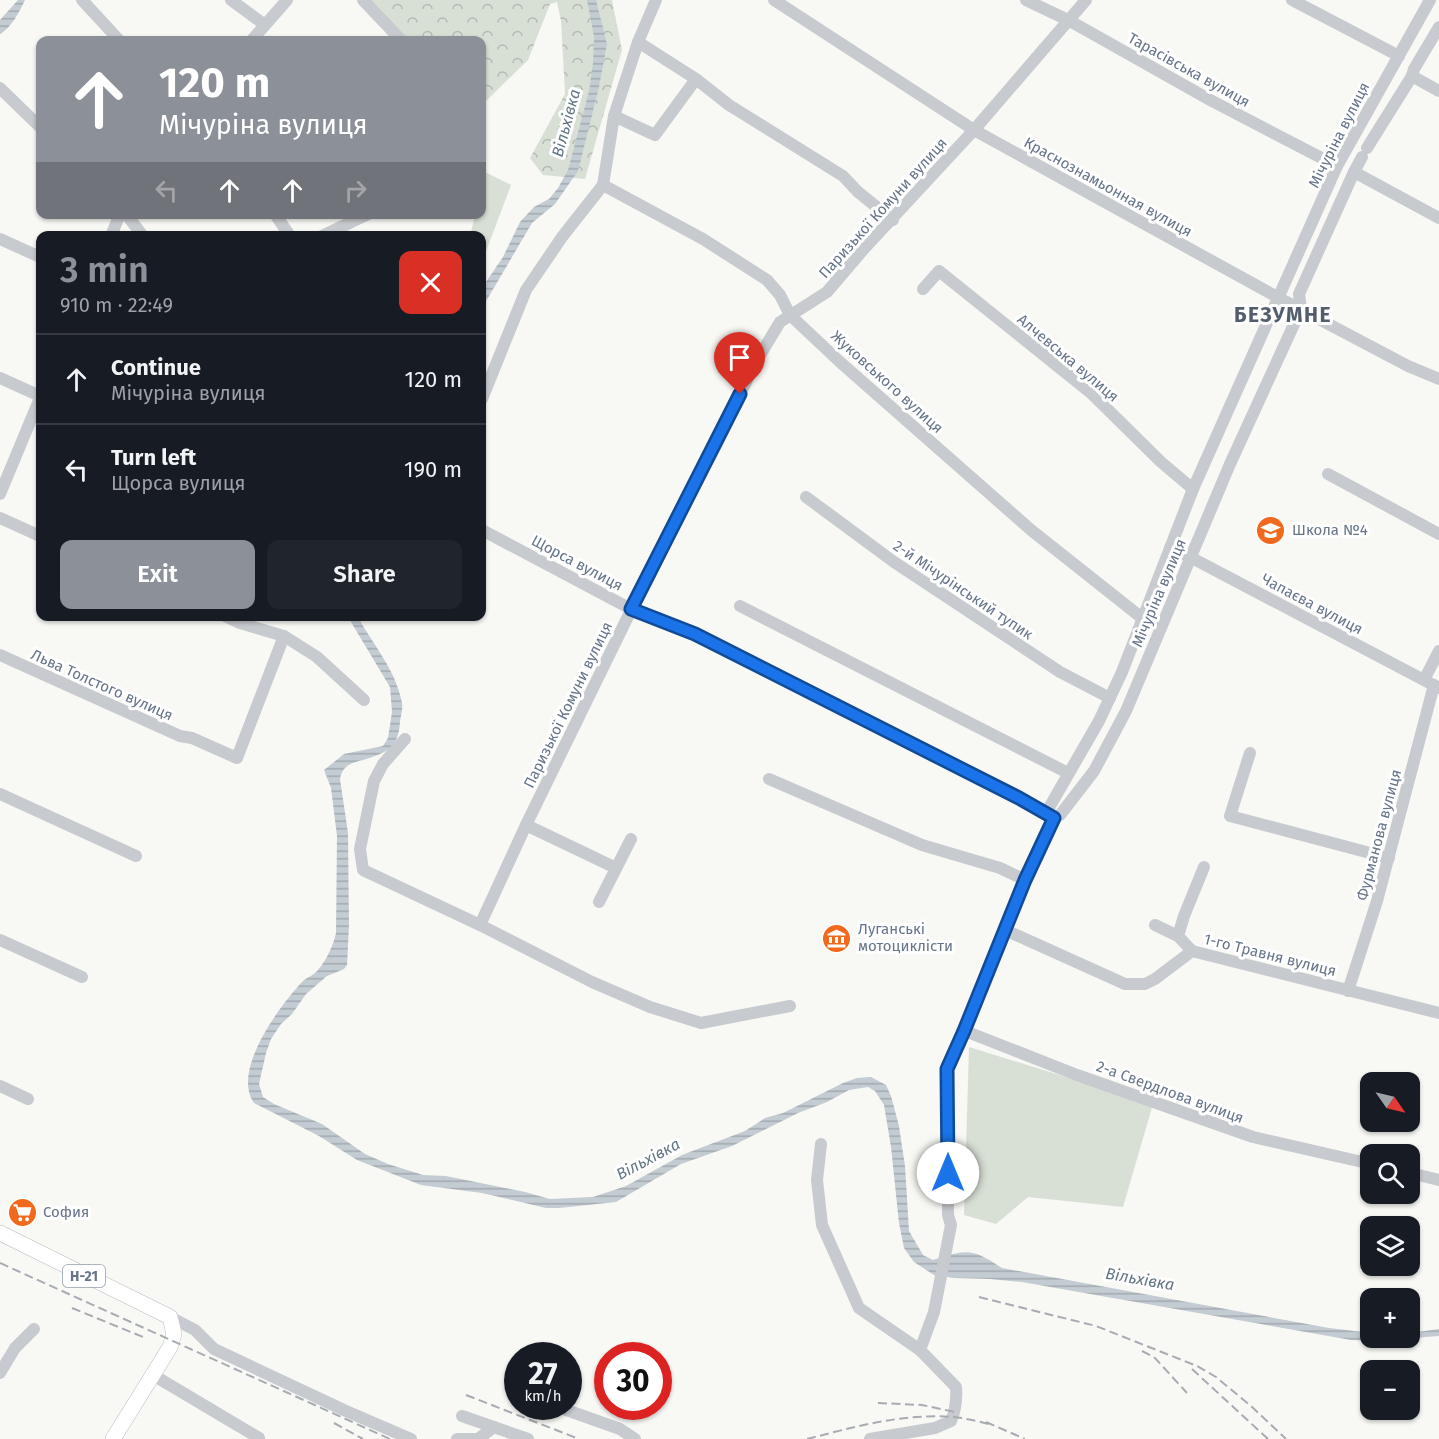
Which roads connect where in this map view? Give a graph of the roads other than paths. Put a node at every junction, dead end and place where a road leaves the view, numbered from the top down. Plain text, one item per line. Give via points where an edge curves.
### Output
1 (82, 0) edge
2 (231, 0) edge
3 (287, 0) edge
4 (363, 0) edge
5 (656, 0) edge
6 (774, 0) edge
7 (1026, 0) edge
8 (1086, 0) edge
9 (1292, 0) edge
10 (1430, 0) edge
11 (1070, 21) junction
12 (265, 25) junction
13 (1439, 27) edge
14 (115, 36) edge
15 (255, 36) edge
16 (396, 36) edge
17 (638, 42) junction
18 (1399, 56) junction
19 (1412, 76) junction
20 (696, 79) junction
21 (0, 88) edge
22 (1439, 91) edge
23 (614, 116) junction
24 (36, 123) edge
25 (974, 130) junction
26 (1338, 166) junction
27 (1354, 172) junction
28 (603, 185) junction
29 (1439, 218) edge
30 (130, 219) edge
31 (358, 219) edge
32 (893, 220) junction
33 (139, 231) edge
34 (332, 231) edge
35 (0, 239) edge
36 (36, 255) edge
37 (923, 289) dead end
38 (1279, 298) junction
39 (1301, 309) junction
40 (790, 315) junction
41 (0, 378) edge
42 (1439, 379) edge
43 (486, 389) edge
44 (36, 395) edge
45 (36, 407) edge
46 (1328, 474) dead end
47 (1193, 489) junction
48 (0, 494) edge
49 (806, 497) dead end
50 (0, 518) edge
51 (486, 532) edge
52 (36, 534) edge
53 (1439, 534) edge
54 (1170, 548) junction
55 (1190, 556) junction
56 (740, 606) dead end
57 (631, 609) junction
58 (1142, 618) junction
59 (236, 621) edge
60 (284, 636) junction
61 (1439, 651) edge
62 (0, 655) edge
63 (1432, 684) edge
64 (1110, 698) junction
65 (364, 700) dead end
66 (405, 739) dead end
67 (1250, 753) dead end
68 (1068, 773) junction
69 (769, 779) dead end
70 (0, 794) edge
71 (1050, 816) junction
72 (526, 825) junction
73 (631, 839) dead end
74 (136, 856) dead end
75 (1389, 858) junction
76 (1204, 867) dead end
77 (616, 868) junction
78 (1025, 880) junction
79 (599, 902) dead end
80 (480, 925) junction
81 (1155, 925) dead end
82 (1005, 930) junction
83 (1178, 936) junction
84 (0, 940) edge
85 (1192, 951) junction
86 (82, 976) dead end
87 (1348, 991) junction
88 (790, 1006) dead end
89 (1439, 1013) edge
90 (964, 1031) junction
91 (0, 1086) edge
92 (28, 1099) dead end
93 (821, 1144) dead end
94 (1360, 1161) edge
95 (1420, 1175) edge
96 (1439, 1180) edge
97 (0, 1233) edge
98 (170, 1317) junction
99 (34, 1329) dead end
100 (920, 1350) junction
101 (0, 1373) edge
102 (153, 1375) junction
103 (462, 1416) dead end
104 (582, 1416) edge
105 (494, 1427) junction
106 (259, 1438) edge
107 (113, 1439) edge
108 (411, 1439) edge
109 (457, 1439) edge
110 (528, 1439) edge
111 (635, 1439) edge
112 (870, 1439) edge

1 - 14 street
2 - 12 street
3 - 12 street
4 - 16 street
5 - 17 street
6 - 25 street, Краснознамьонная вулиця
7 - 11 street, Тарасівська вулиця
8 - 11 street, Паризької Комуни вулиця
9 - 18 street
10 - 18 street, Мічуріна вулиця
11 - 25 street, Паризької Комуни вулиця
11 - 26 street, Тарасівська вулиця
12 - 15 street
13 - 19 street, Мічуріна вулиця
17 - 20 street
17 - 23 street
18 - 26 street, Мічуріна вулиця
19 - 22 street
19 - 27 street, Мічуріна вулиця
20 - 23 street via 655,135
20 - 32 street via 729,105 843,176
21 - 24 street
23 - 28 street
25 - 32 street, Паризької Комуни вулиця
25 - 38 street, Краснознамьонная вулиця
26 - 38 street, Мічуріна вулиця
27 - 29 street
27 - 39 street, Мічуріна вулиця via 1299,294
28 - 40 street, Жуковського вулиця via 703,239 767,280
28 - 43 street via 526,290
30 - 33 street
31 - 34 street
32 - 40 street, Паризької Комуни вулиця via 827,292
35 - 36 street
37 - 47 street, Алчевська вулиця via 939,271 1091,393
38 - 39 street, Краснознамьонная вулиця
38 - 47 street, Мічуріна вулиця
39 - 42 street, Краснознамьонная вулиця
39 - 55 street, Мічуріна вулиця
40 - 57 street, Паризької Комуни вулиця via 780,322 759,357
40 - 58 street, Жуковського вулиця via 1031,530
41 - 44 street
45 - 48 street
46 - 53 street
47 - 54 street, Мічуріна вулиця
49 - 64 street, 2-й Мічурінський тупик via 894,562 1060,672
50 - 52 street
51 - 57 street, Щорса вулиця
54 - 55 street, Чапаєва вулиця
54 - 58 street, Мічуріна вулиця
55 - 63 street, Чапаєва вулиця
55 - 71 street, Мічуріна вулиця via 1125,711 1094,771 1060,815
56 - 68 street
57 - 71 street, Щорса вулиця via 695,634
57 - 72 street, Паризької Комуни вулиця
58 - 64 street, Мічуріна вулиця
59 - 60 street
60 - 62 street, Льва Толстого вулиця via 237,758
60 - 65 street via 317,657
61 - 63 street, Фурманова вулиця
63 - 75 street, Фурманова вулиця
64 - 68 street, Мічуріна вулиця
66 - 80 street via 374,781 360,849 363,870
67 - 75 street via 1230,816
68 - 71 street, Мічуріна вулиця
69 - 78 street via 921,845 1000,868
70 - 74 street
71 - 78 street, Мічуріна вулиця
72 - 77 street
72 - 80 street, Паризької Комуни вулиця
73 - 77 street
75 - 87 street, Фурманова вулиця
76 - 83 street
77 - 79 street
78 - 82 street, Мічуріна вулиця
80 - 88 street via 650,1008 701,1023
81 - 83 street
82 - 85 street, 1-го Травня вулиця via 1125,984 1146,984
82 - 90 street, Мічуріна вулиця
83 - 85 street
84 - 86 street
85 - 87 street, 1-го Травня вулиця
87 - 89 street, 1-го Травня вулиця
90 - 94 street, 2-а Свердлова вулиця via 1253,1137
90 - 100 street, Мічуріна вулиця via 947,1069 951,1225 934,1312
91 - 92 street
93 - 100 street via 817,1180 822,1225 859,1308
95 - 96 street
97 - 98 main road, Н-21
98 - 102 main road via 173,1340
98 - 108 street via 195,1330 214,1349
99 - 101 street via 15,1348
100 - 112 street via 956,1387 957,1401 951,1421 935,1428
102 - 106 street
102 - 107 main road
103 - 105 street
104 - 111 street via 620,1429
105 - 109 street via 478,1439
105 - 110 street

